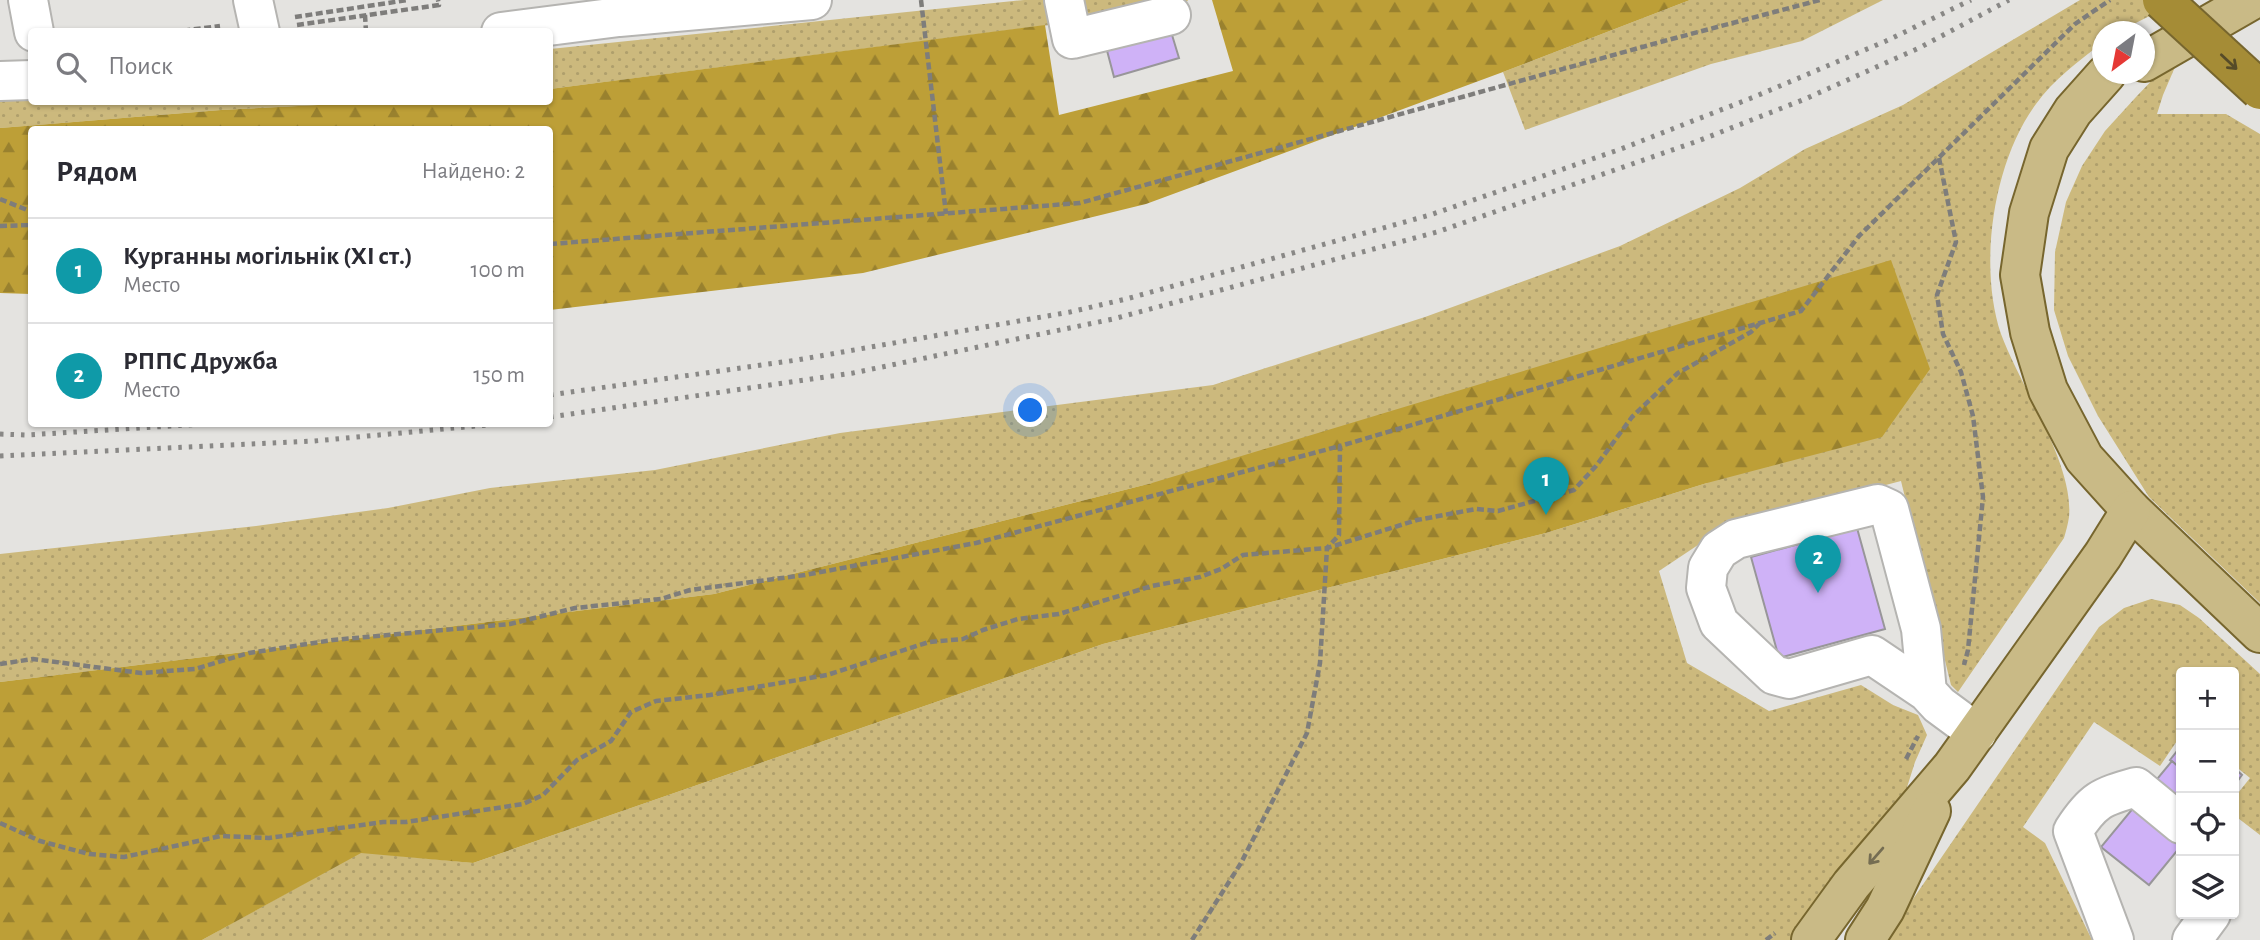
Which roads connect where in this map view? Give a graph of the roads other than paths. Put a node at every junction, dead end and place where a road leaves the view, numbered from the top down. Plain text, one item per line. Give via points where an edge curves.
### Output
1 (28, 0) edge
2 (253, 0) edge
3 (812, 0) edge
4 (1064, 0) edge
5 (2162, 0) edge
6 (2204, 0) edge
7 (2252, 0) edge
8 (617, 9) edge
9 (1171, 15) dead end
10 (276, 25) edge
11 (2155, 26) edge
12 (33, 28) edge
13 (521, 28) edge
14 (2155, 56) edge
15 (28, 80) edge
16 (0, 81) edge
17 (2097, 84) edge
18 (2112, 84) edge
19 (2260, 90) edge
20 (2073, 111) junction
21 (2131, 510) junction
22 (2260, 634) edge
23 (1933, 699) junction
24 (1977, 733) junction
25 (1952, 766) junction
26 (2176, 820) edge
27 (2207, 919) edge
28 (1811, 940) edge
29 (1865, 940) edge
30 (2114, 940) edge
31 (2192, 940) edge

1 - 12 street
2 - 10 street
3 - 8 street
4 - 9 street via 1072,39
5 -> 19 highway, bridge
6 - 11 main road
7 - 14 main road
8 - 13 street
15 - 16 street
17 - 20 main road
18 - 20 main road
20 - 21 main road via 2049,149 2029,213 2020,275 2030,332 2048,390 2084,458
21 - 22 main road
21 - 24 main road
23 - 23 street via 1872,655 1788,678 1774,675 1719,623 1706,588 1708,568 1719,550 1736,539 1878,504 1889,509 1921,629
23 - 24 street
24 - 25 main road
25 -> 28 main road via 1851,885
25 - 29 main road via 1885,909
26 - 30 street via 2136,787 2106,795 2087,809 2073,831
27 - 31 street

